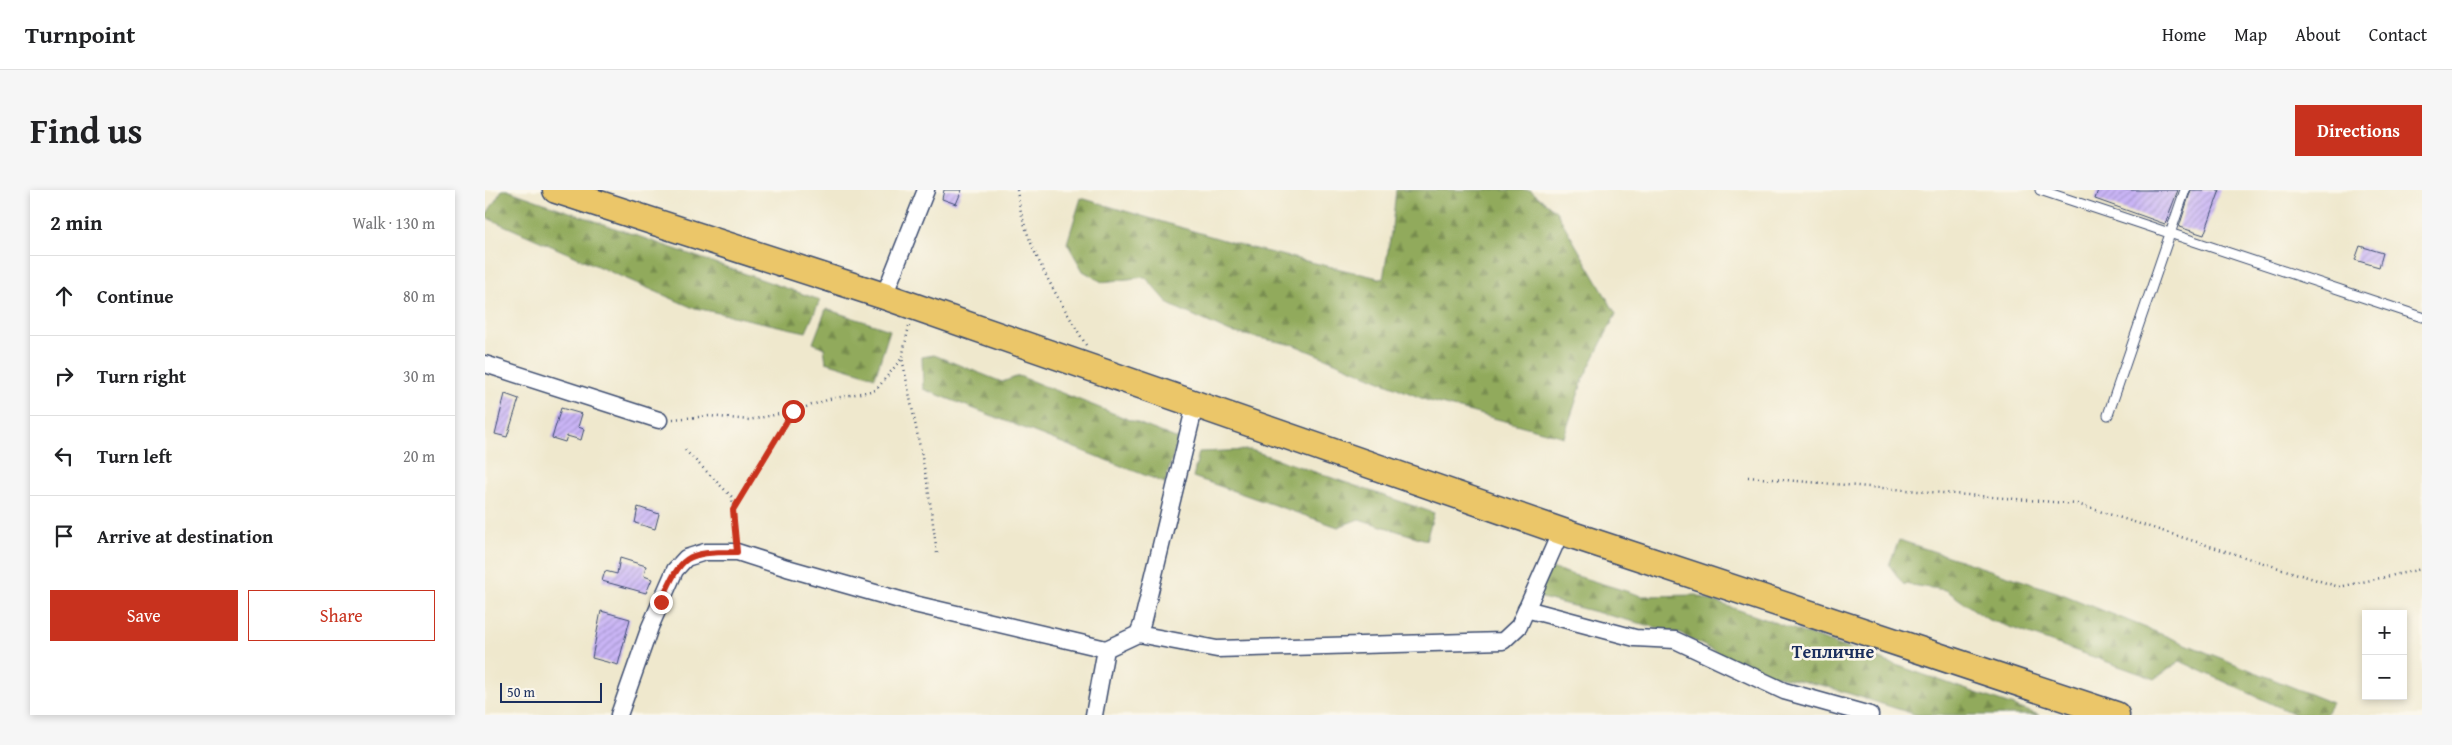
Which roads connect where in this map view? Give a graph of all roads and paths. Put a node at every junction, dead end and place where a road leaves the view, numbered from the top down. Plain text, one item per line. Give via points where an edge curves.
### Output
1 (556, 190) edge
2 (926, 190) edge
3 (1017, 190) edge
4 (2040, 190) edge
5 (2185, 190) edge
6 (2170, 233) junction
7 (884, 296) junction
8 (914, 307) junction
9 (2422, 317) edge
10 (1088, 348) dead end
11 (903, 358) junction
12 (485, 364) edge
13 (1195, 405) junction
14 (793, 411) junction
15 (2108, 415) dead end
16 (659, 420) joint
17 (685, 450) dead end
18 (1748, 477) dead end
19 (733, 510) junction
20 (1561, 532) junction
21 (737, 552) junction
22 (937, 553) dead end
23 (2422, 569) edge
24 (1526, 609) junction
25 (1138, 634) junction
26 (1106, 649) junction
27 (619, 715) edge
28 (1094, 715) edge
29 (1870, 715) edge
30 (2116, 715) edge

1 - 7 main road
2 - 7 street
3 - 10 path via 1020,214 1041,266
4 - 6 lane
5 - 6 lane
6 - 9 lane
6 - 15 lane
7 - 8 main road
8 - 11 path
8 - 13 main road
11 - 14 path via 876,390 830,398
11 - 22 path
12 - 16 street
13 - 20 main road
13 - 25 street
14 - 16 path via 749,420 710,416
14 - 19 path
17 - 19 path via 732,497
18 - 23 path via 2077,504 2339,587
19 - 21 path
20 - 24 street
20 - 30 main road
21 - 26 street via 914,604
21 - 27 street via 705,552 686,558 675,570 650,627
24 - 25 street via 1519,626 1503,642 1217,649
24 - 29 street via 1635,638 1675,640 1784,691
25 - 26 street
26 - 28 street

